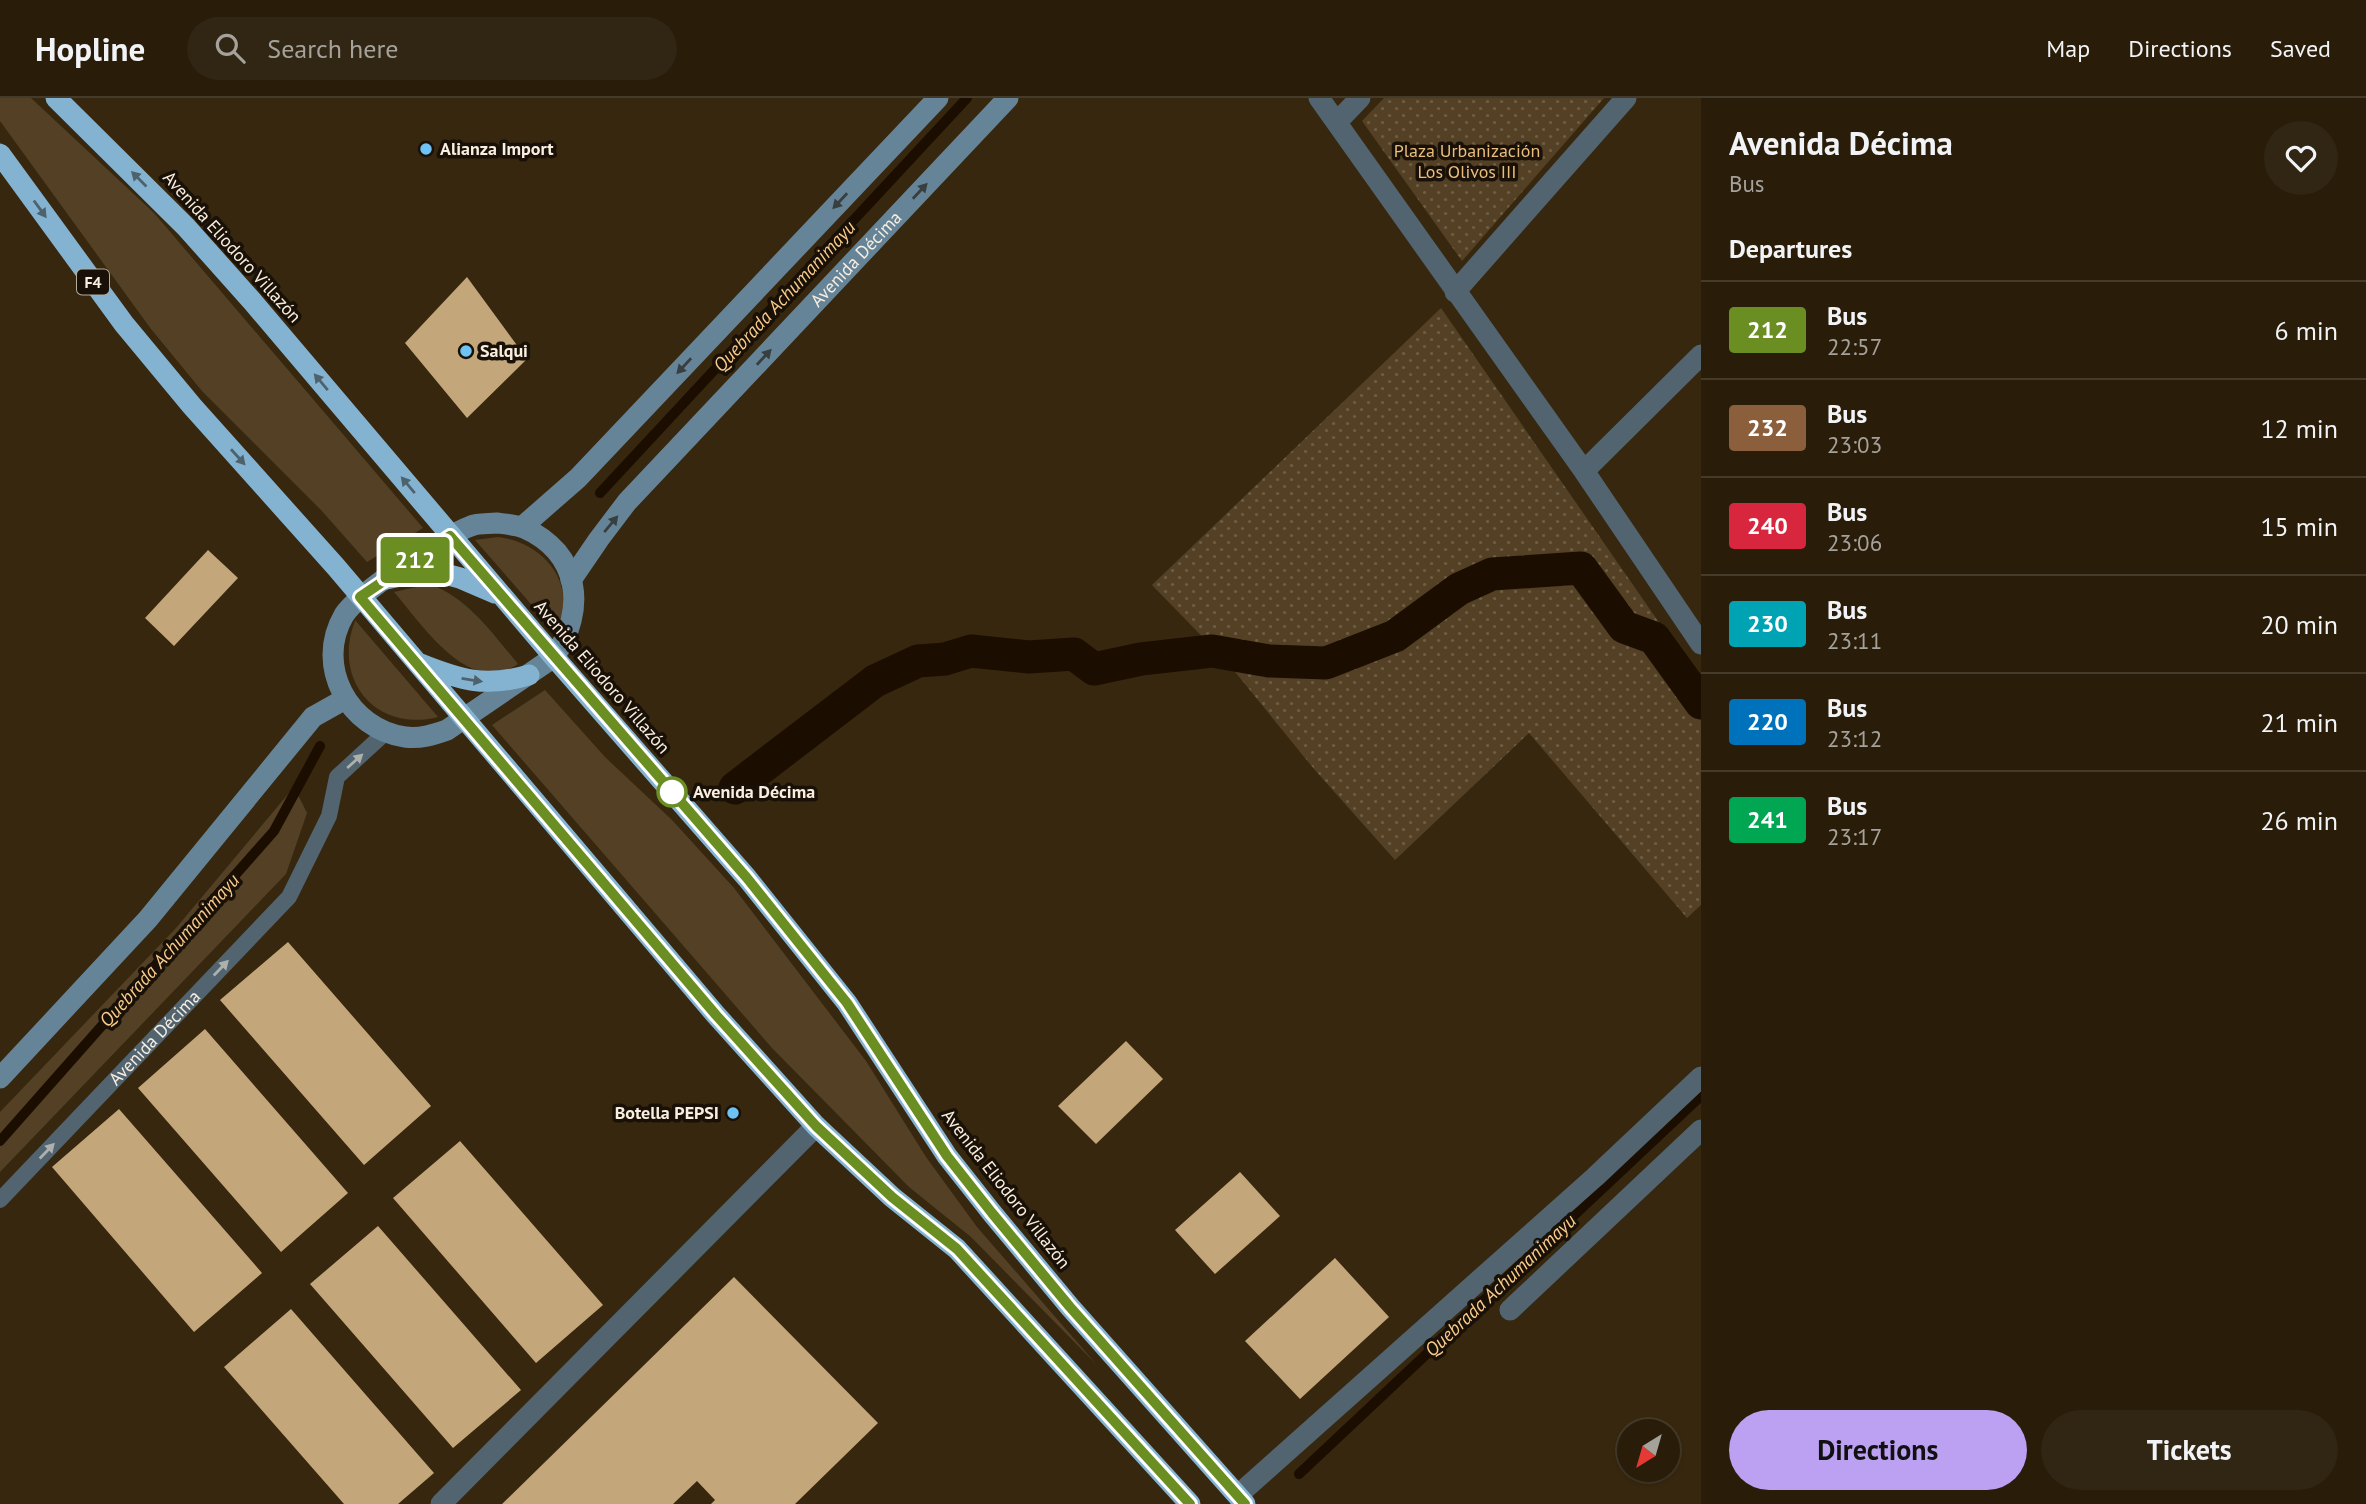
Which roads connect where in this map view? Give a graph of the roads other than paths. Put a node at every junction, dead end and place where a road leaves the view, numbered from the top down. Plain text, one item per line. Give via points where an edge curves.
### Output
1 (56, 98) edge
2 (937, 98) edge
3 (1008, 98) edge
4 (1319, 98) edge
5 (1360, 98) edge
6 (1626, 98) edge
7 (1337, 122) junction
8 (0, 154) edge
9 (1455, 292) junction
10 (1701, 355) edge
11 (1584, 471) junction
12 (522, 527) junction
13 (450, 536) junction
14 (386, 579) junction
15 (571, 580) junction
16 (500, 595) junction
17 (360, 597) junction
18 (1701, 644) edge
19 (554, 657) junction
20 (416, 663) junction
21 (529, 675) junction
22 (345, 699) junction
23 (464, 719) junction
24 (386, 732) junction
25 (1701, 1077) edge
26 (0, 1078) edge
27 (816, 1126) junction
28 (1701, 1130) edge
29 (0, 1200) edge
30 (1510, 1310) dead end
31 (1242, 1500) edge
32 (442, 1504) edge
33 (1190, 1504) edge

13 -> 1 highway, Avenida Eliodoro Villazón via 195,236
2 -> 12 main road via 579,478
15 -> 3 main road, Avenida Décima via 627,502
4 - 7 street
5 - 7 street
6 - 9 street
7 - 9 street
8 -> 17 highway, F4 via 124,324
9 - 11 street
10 - 11 street
11 - 18 street
12 - 13 main road via 485,524
12 - 15 main road via 544,539 561,558
13 - 14 main road
13 - 16 highway, Avenida Eliodoro Villazón
14 - 16 highway via 430,570
14 - 17 main road
15 - 19 main road via 573,621
16 - 19 highway, Avenida Eliodoro Villazón
17 - 20 highway, F4
17 - 22 main road via 344,615 335,639 333,663
19 - 21 main road
19 - 31 highway, Avenida Eliodoro Villazón via 747,878 838,992 947,1156 992,1213
20 -> 21 highway via 480,682
20 - 23 highway, F4
21 - 23 main road
22 - 24 main road via 368,723
22 - 26 main road via 313,717 148,919
23 - 24 main road via 427,737
23 - 27 highway, F4
29 -> 24 lane, Avenida Décima via 289,897 329,816 337,777
25 - 31 street
27 - 32 street
27 - 33 highway, F4 via 892,1197 957,1249
28 - 30 street

